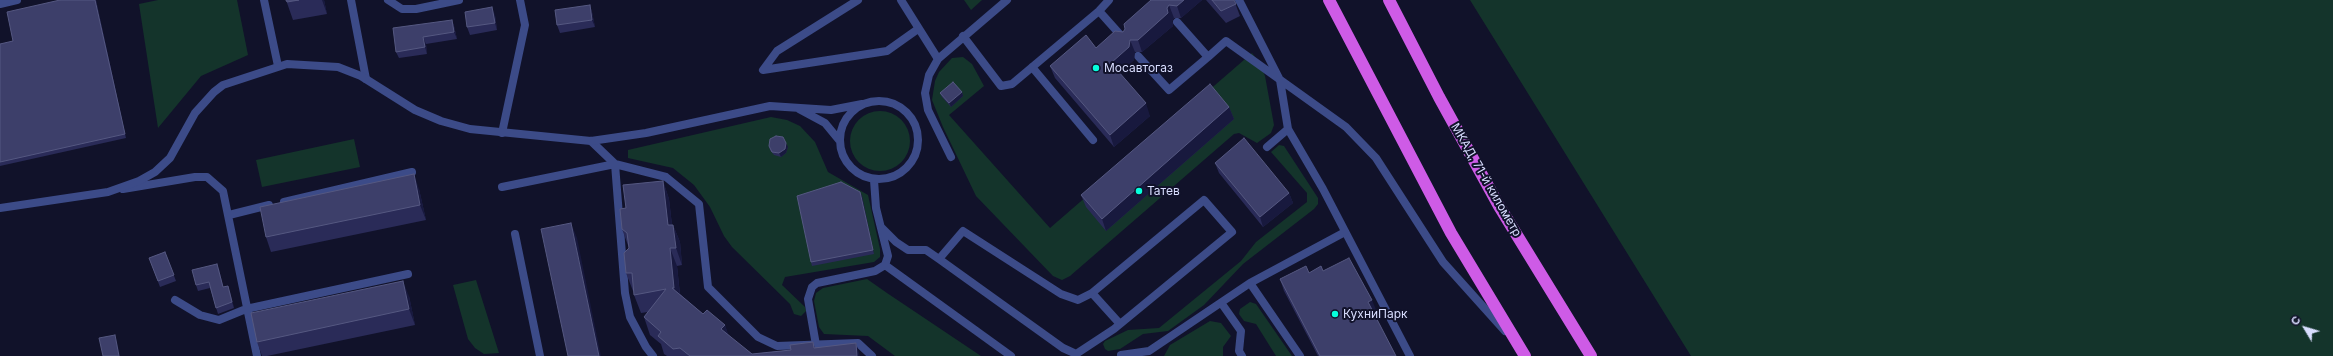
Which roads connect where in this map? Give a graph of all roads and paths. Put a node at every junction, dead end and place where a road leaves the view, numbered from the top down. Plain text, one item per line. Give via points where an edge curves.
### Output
1 (17, 0) edge
2 (264, 0) edge
3 (351, 0) edge
4 (388, 0) edge
5 (459, 0) edge
6 (520, 0) edge
7 (858, 0) edge
8 (901, 0) edge
9 (1007, 0) edge
10 (1109, 0) edge
11 (1239, 0) edge
12 (1329, 0) edge
13 (1389, 0) edge
14 (0, 4) edge
15 (1099, 11) junction
16 (1177, 22) dead end
17 (918, 29) junction
18 (963, 36) junction
19 (1124, 40) edge
20 (1138, 56) dead end
21 (1208, 57) junction
22 (938, 59) junction
23 (278, 66) junction
24 (1032, 67) junction
25 (366, 79) junction
26 (1280, 80) junction
27 (862, 104) junction
28 (796, 107) junction
29 (1288, 129) junction
30 (502, 133) junction
31 (839, 140) junction
32 (1093, 140) dead end
33 (591, 142) junction
34 (1267, 147) dead end
35 (951, 157) dead end
36 (615, 164) junction
37 (412, 172) dead end
38 (874, 180) junction
39 (502, 187) dead end
40 (108, 192) junction
41 (0, 208) edge
42 (229, 215) junction
43 (881, 227) junction
44 (1345, 232) junction
45 (515, 234) dead end
46 (938, 259) junction
47 (885, 265) junction
48 (408, 274) dead end
49 (1250, 283) junction
50 (1092, 293) junction
51 (175, 300) dead end
52 (1222, 304) junction
53 (246, 309) junction
54 (1120, 324) junction
55 (816, 345) junction
56 (777, 346) junction
57 (1522, 352) edge
58 (1151, 354) edge
59 (1121, 355) dead end
60 (257, 356) edge
61 (540, 356) edge
62 (653, 356) edge
63 (771, 356) edge
64 (872, 356) edge
65 (1011, 356) edge
66 (1242, 356) edge
67 (1300, 356) edge
68 (1410, 356) edge
69 (1591, 356) edge

1 - 14 street
2 - 23 street
3 - 25 street
4 - 5 street via 402,9 416,9
6 - 30 street via 525,25
7 - 17 street via 777,51 763,70 887,51
8 - 17 street
9 - 18 street
10 - 15 street
11 - 26 street
12 - 57 highway via 1451,233
13 - 69 highway, МКАД, 71-й километр via 1499,206
15 - 19 street
15 - 24 street
16 - 21 street
17 - 22 street
18 - 22 street
18 - 24 street via 1000,86 1012,84
20 - 21 street via 1169,90
21 - 26 street via 1226,41
22 - 35 street via 929,75 925,93 928,110
23 - 25 street via 287,64 338,67
23 - 40 street via 223,85 195,113 170,158 155,172 139,181
24 - 32 street
25 - 30 street via 415,110 441,121 470,129
26 - 29 street
26 - 57 street via 1346,127 1376,158 1443,262
27 - 28 street via 831,110
27 - 31 street via 849,113 841,126
27 - 38 street via 877,100 892,103 906,111 915,124 918,139 915,156 908,167 897,176
28 - 31 street via 825,123
28 - 33 street via 770,106 646,134
29 - 34 street
29 - 44 street via 1323,188
30 - 33 street
31 - 38 street via 843,158 852,170
33 - 36 street
36 - 39 street
36 - 56 street via 666,176 699,204 708,287 758,337
36 - 62 street via 625,293 630,317
37 - 42 street
38 - 43 street via 876,208
40 - 41 street
40 - 42 street via 207,177 223,191
42 - 53 street
43 - 46 street via 908,250 926,250
43 - 47 street via 888,256
44 - 49 street
44 - 68 street
45 - 61 street
46 - 50 street via 963,231 1061,294 1078,300
46 - 54 street via 1063,348 1076,354
47 - 55 street via 875,271 817,283 812,287 808,299
47 - 65 street
48 - 53 street
49 - 52 street
49 - 67 street
50 - 54 street
50 - 54 street via 1204,200 1232,232
51 - 53 street via 200,316 219,320
52 - 58 street
52 - 66 street via 1241,331 1239,351
53 - 60 street
55 - 56 street
55 - 64 street via 858,343
56 - 63 street
58 - 59 street

